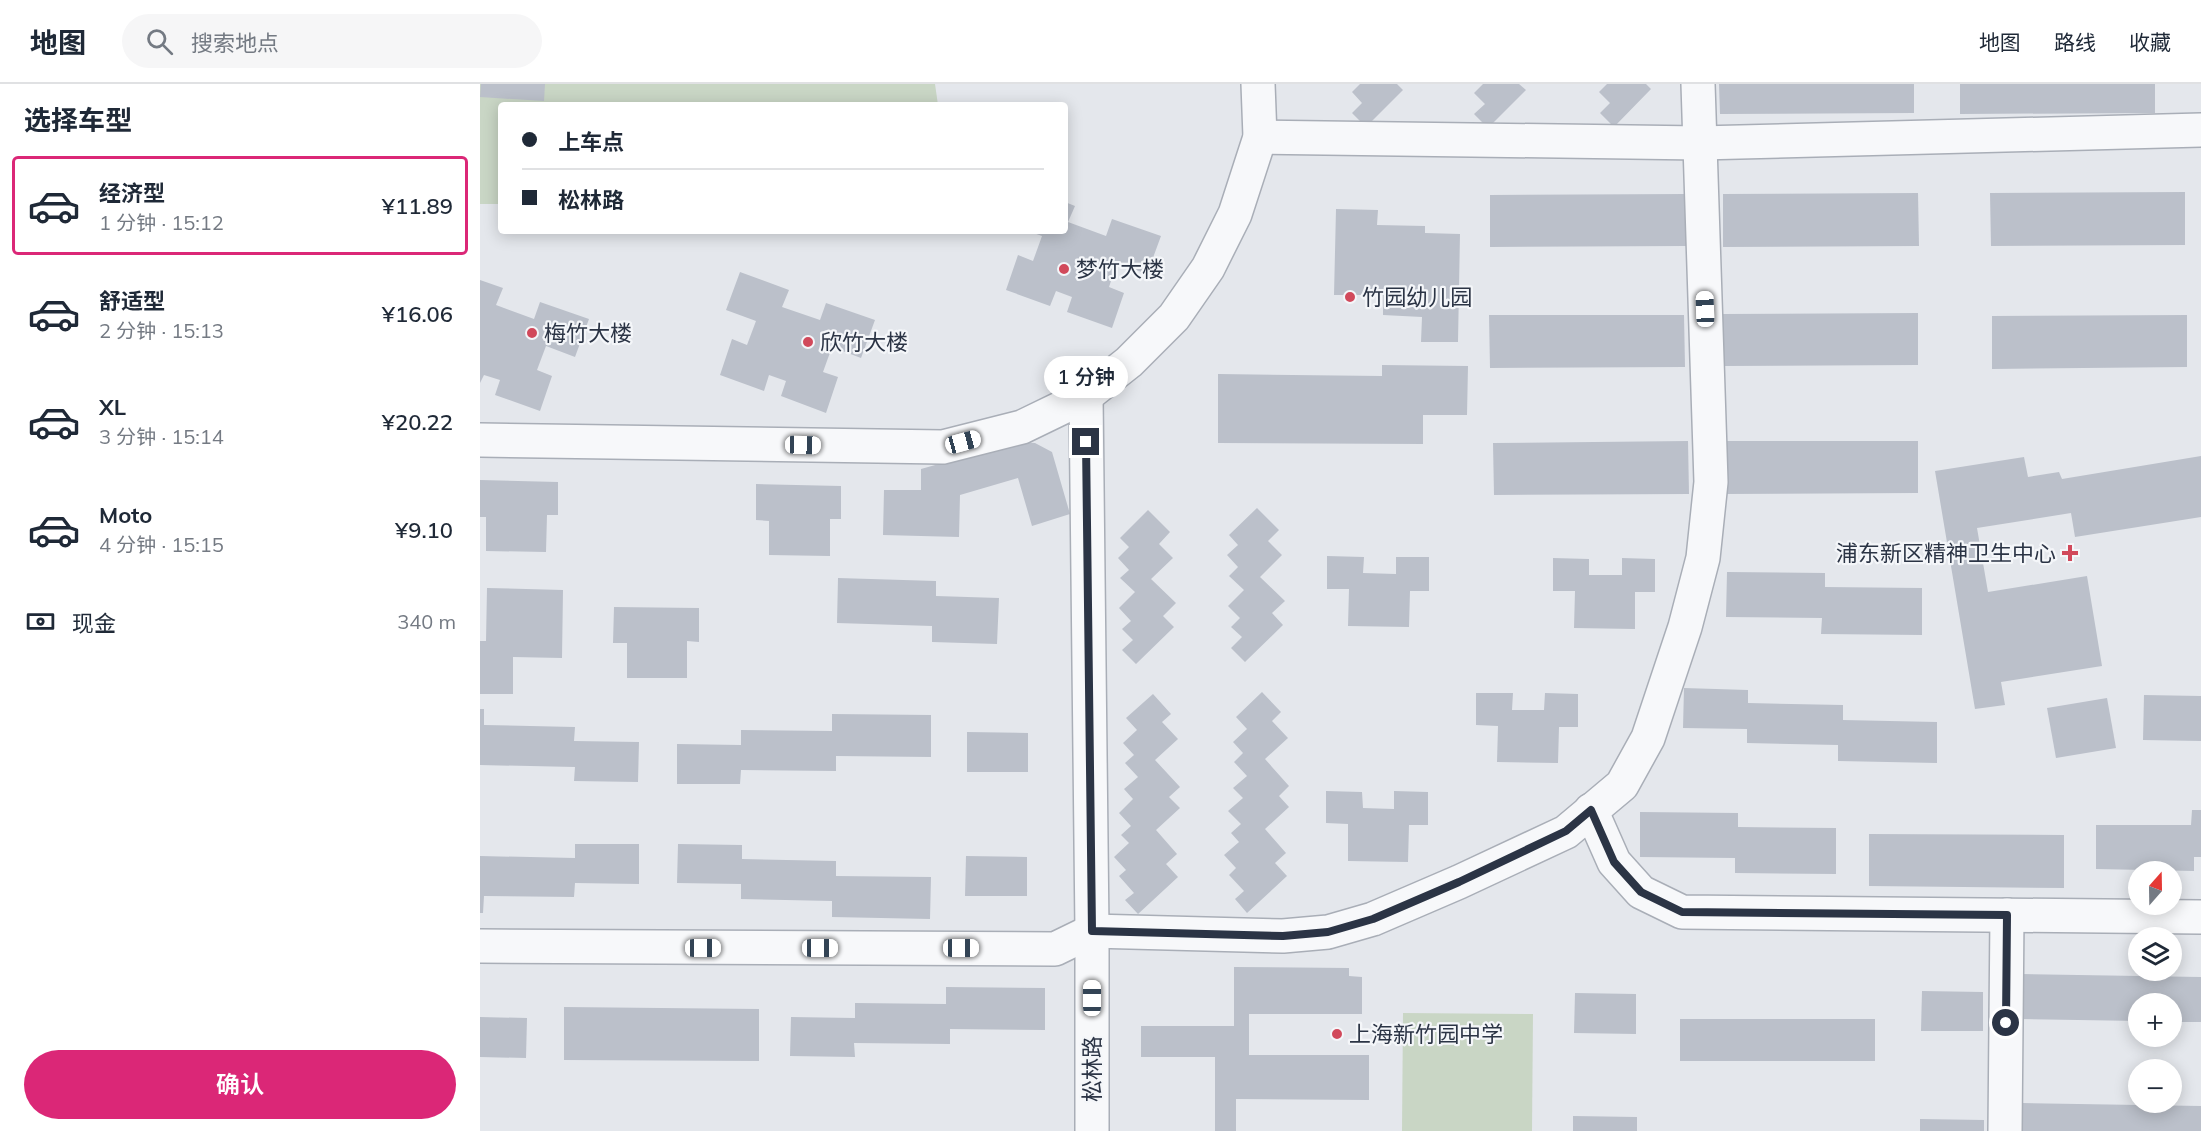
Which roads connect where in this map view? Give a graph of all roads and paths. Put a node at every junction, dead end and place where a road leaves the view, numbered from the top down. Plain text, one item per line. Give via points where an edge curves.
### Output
1 (1258, 84) edge
2 (1698, 84) edge
3 (2201, 130) edge
4 (1260, 137) junction
5 (1700, 142) junction
6 (1086, 396) junction
7 (480, 440) edge
8 (1591, 810) junction
9 (2007, 915) junction
10 (2201, 917) edge
11 (1092, 931) junction
12 (480, 946) edge
13 (1092, 1131) edge
14 (2005, 1131) edge

1 - 4 lane
2 - 5 lane
3 - 5 lane
4 - 5 lane
4 - 6 lane via 1235,214 1208,268 1174,317 1129,362
5 - 8 lane via 1711,482 1703,558 1648,738 1622,785
6 - 7 lane via 1022,427 943,447
6 - 11 lane, 松林路
8 - 9 lane via 1614,862 1641,892 1682,912
8 - 11 lane via 1566,831 1459,882 1373,919 1328,932 1283,936
9 - 10 lane
9 - 14 lane
11 - 12 lane via 1055,949
11 - 13 lane, 松林路

